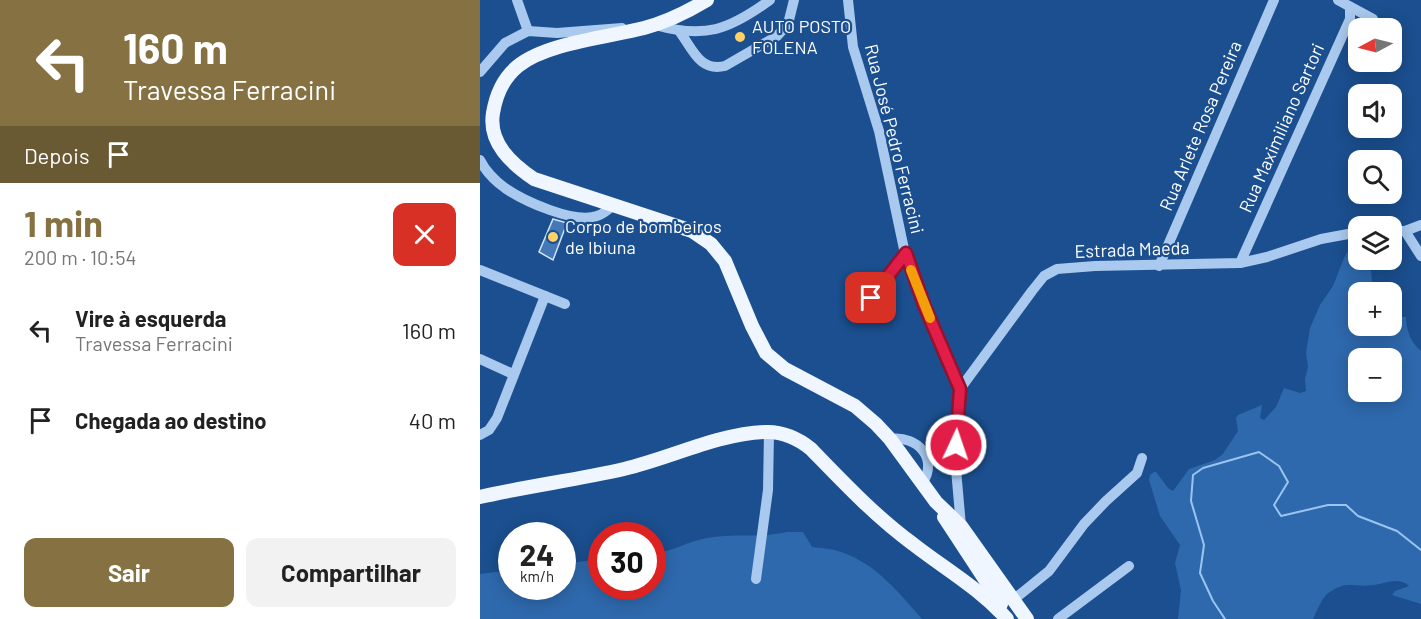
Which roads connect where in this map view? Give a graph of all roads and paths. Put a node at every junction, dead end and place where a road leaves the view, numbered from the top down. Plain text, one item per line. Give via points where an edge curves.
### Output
1 (707, 0) edge
2 (770, 0) edge
3 (794, 0) edge
4 (848, 0) edge
5 (1274, 0) edge
6 (1338, 0) edge
7 (515, 1) edge
8 (1350, 7) junction
9 (1371, 18) edge
10 (651, 26) junction
11 (528, 31) junction
12 (680, 32) junction
13 (480, 72) edge
14 (480, 160) edge
15 (483, 172) edge
16 (612, 206) junction
17 (1421, 225) edge
18 (1405, 231) joint
19 (1348, 234) edge
20 (906, 253) junction
21 (1421, 256) edge
22 (1240, 263) junction
23 (1159, 266) junction
24 (480, 270) edge
25 (545, 296) junction
26 (871, 298) dead end
27 (565, 304) dead end
28 (480, 359) edge
29 (513, 374) junction
30 (960, 389) junction
31 (769, 432) junction
32 (480, 435) edge
33 (890, 439) junction
34 (1142, 458) dead end
35 (922, 484) junction
36 (480, 497) edge
37 (936, 502) junction
38 (961, 526) junction
39 (1129, 566) dead end
40 (949, 570) junction
41 (756, 579) dead end
42 (990, 587) junction
43 (1013, 600) junction
44 (1009, 619) edge
45 (1022, 619) edge
46 (1027, 619) edge
47 (1058, 619) edge

1 - 10 main road
2 - 12 street via 726,27
3 - 12 street via 784,30 725,66 715,68 701,62
4 - 20 street, Rua José Pedro Ferracini via 853,47 879,131
5 - 23 street, Rua Arlete Rosa Pereira
6 - 8 street
7 - 11 street
8 - 9 street
8 - 22 street, Rua Maximiliano Sartori via 1350,20
10 - 11 street via 557,33
10 - 12 street
10 - 16 main road via 531,57 508,75 495,103 492,119 496,138 517,167 534,178
11 - 13 street via 506,43
14 - 15 street
15 - 16 street via 505,188 564,214 596,217
16 - 33 main road via 692,231 711,244 725,261 766,353 785,369 855,406
17 - 18 street
18 - 21 street
19 - 22 street, Estrada Maeda
20 - 26 street
20 - 30 street, Rua José Pedro Ferracini
22 - 23 street, Estrada Maeda
23 - 30 street, Estrada Maeda via 1057,269 1044,276
24 - 25 street
25 - 27 street
25 - 29 street
28 - 29 street
29 - 32 street via 497,418
30 - 38 street, Rua José Pedro Ferracini via 955,458
31 - 36 main road via 726,438 624,469
31 - 40 main road via 804,442 878,517
31 - 41 street via 768,490
33 - 35 main road
33 - 35 street via 913,441 923,452 930,465
34 - 43 street via 1137,473 1084,524 1049,571
35 - 37 main road
37 - 38 main road
37 - 42 main road
38 - 43 main road
39 - 47 street
40 - 42 main road
40 - 44 main road
42 - 44 main road
42 - 45 main road
43 - 46 main road

